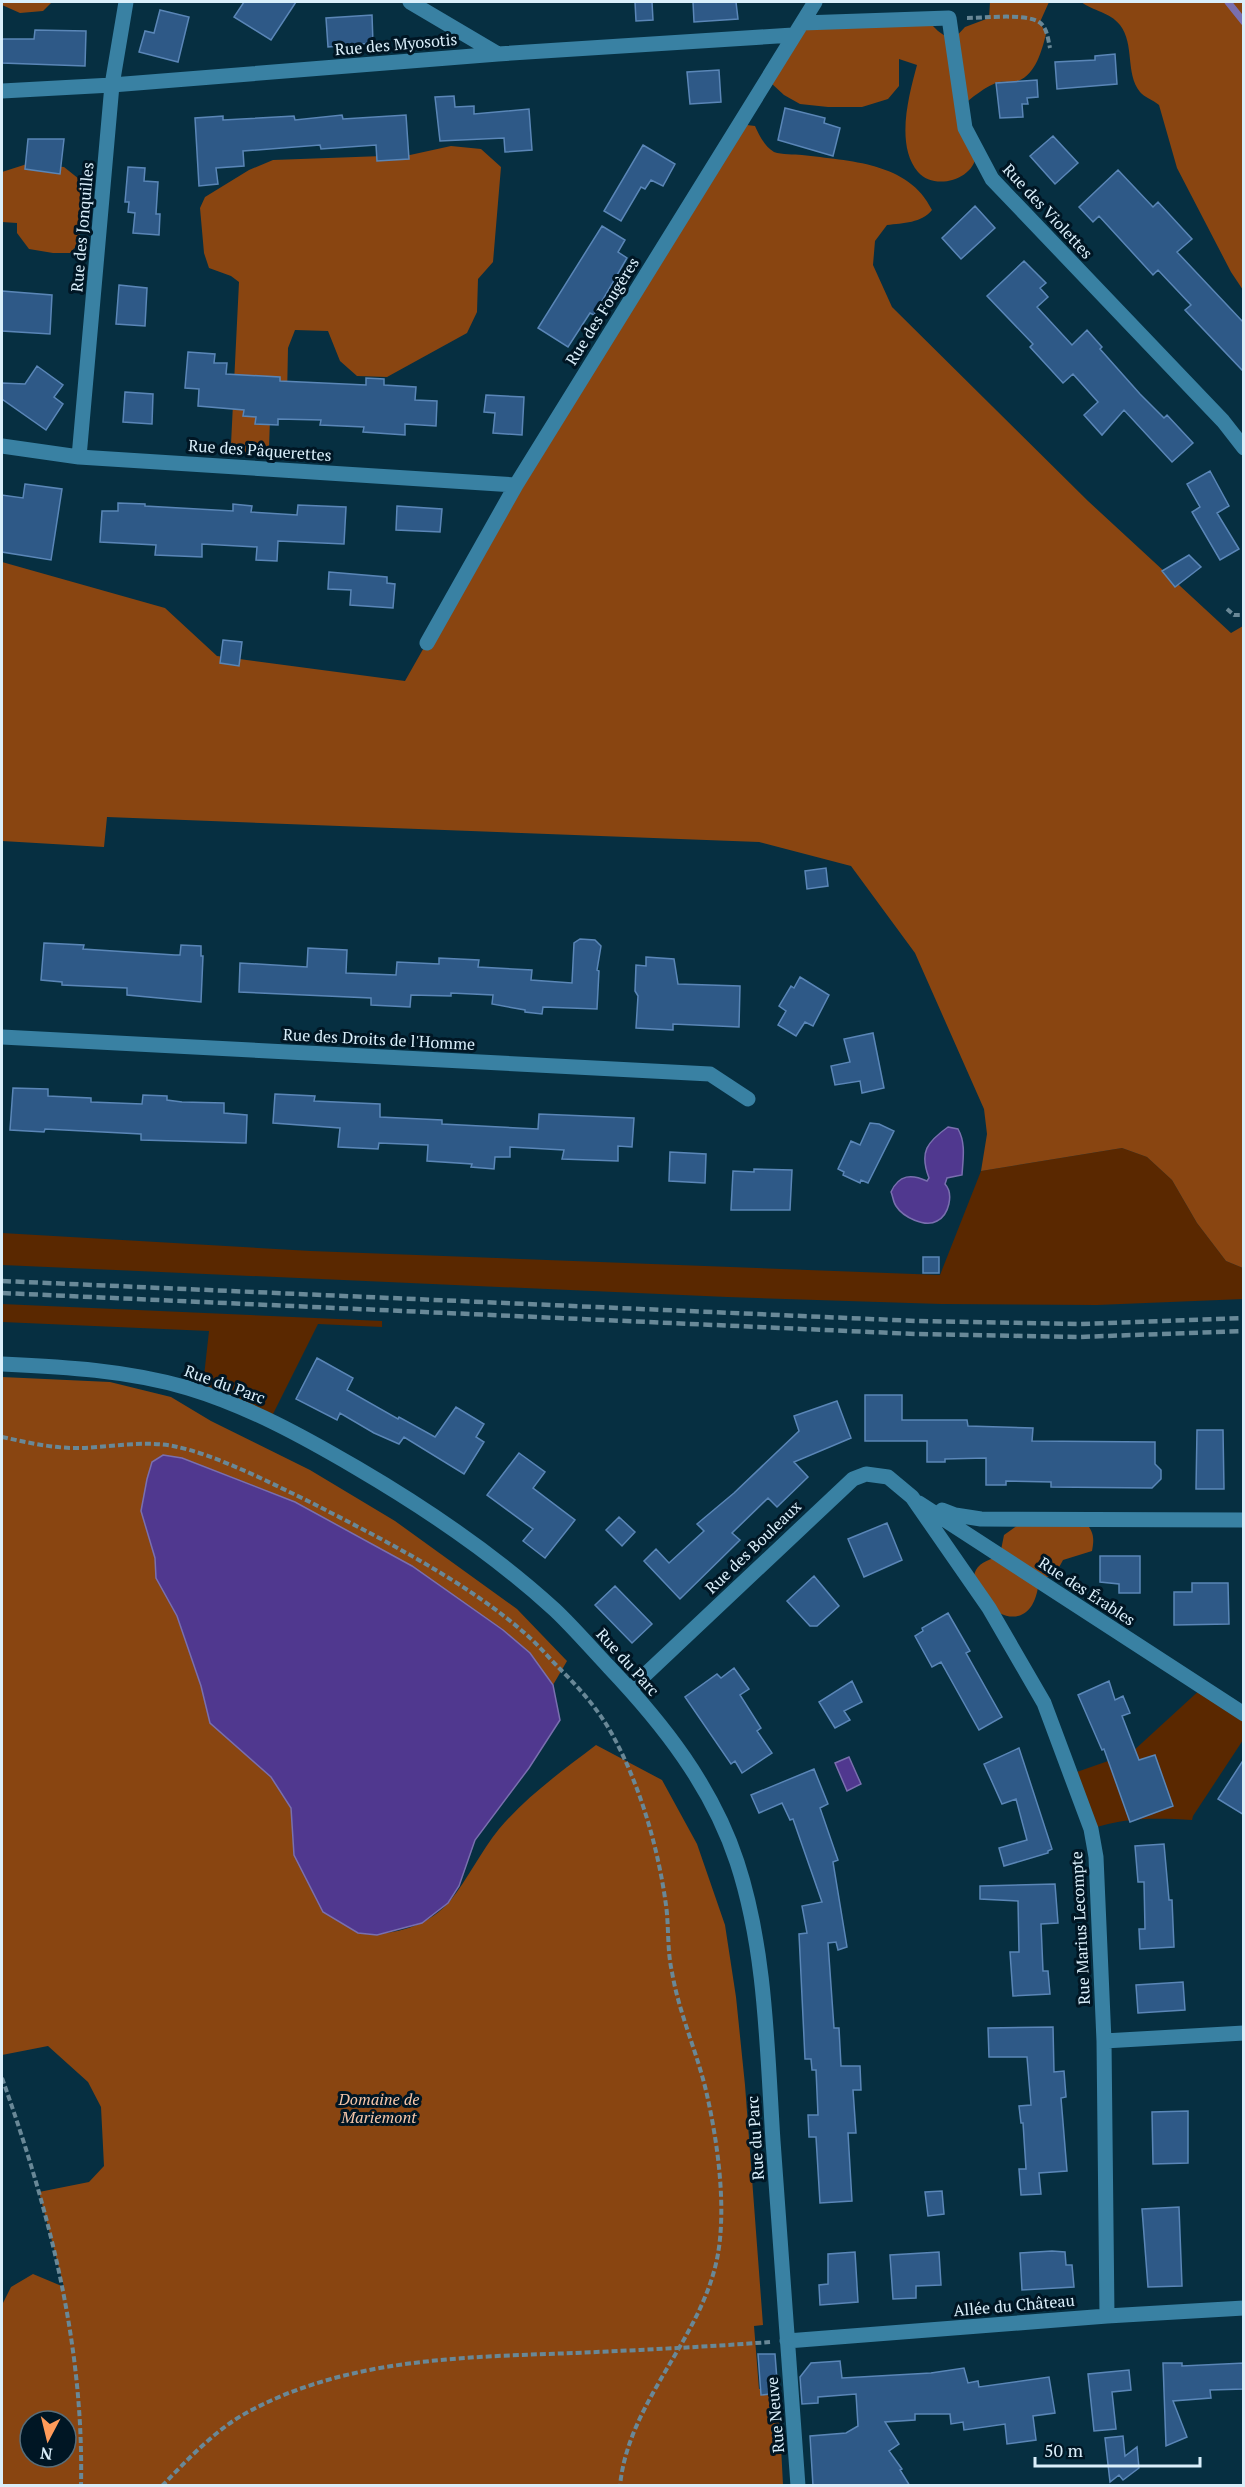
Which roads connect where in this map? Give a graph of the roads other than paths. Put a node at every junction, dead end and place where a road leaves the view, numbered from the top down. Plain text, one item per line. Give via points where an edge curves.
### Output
1 (126, 2) edge
2 (410, 2) edge
3 (815, 2) edge
4 (797, 29) junction
5 (498, 54) junction
6 (112, 85) junction
7 (2, 91) edge
8 (2, 446) edge
9 (1244, 448) edge
10 (79, 457) junction
11 (516, 485) junction
12 (427, 643) dead end
13 (2, 1037) edge
14 (748, 1100) dead end
15 (2, 1364) edge
16 (912, 1497) junction
17 (1244, 1520) edge
18 (964, 1570) joint
19 (630, 1689) junction
20 (1244, 1714) edge
21 (1244, 2034) edge
22 (1104, 2041) junction
23 (1244, 2308) edge
24 (1107, 2316) junction
25 (787, 2341) junction
26 (798, 2486) edge

1 - 6 street, Rue des Jonquilles
2 - 5 street
3 - 4 street, Rue des Fougères
4 - 5 street, Rue des Myosotis
4 - 9 street, Rue des Violettes via 949,18 964,128 992,178 1223,421
4 - 11 street, Rue des Fougères
5 - 6 street, Rue des Myosotis
6 - 7 street, Rue des Myosotis
6 - 10 street, Rue des Jonquilles
8 - 10 street, Rue des Pâquerettes
10 - 11 street, Rue des Pâquerettes
11 - 12 street, Rue des Fougères
13 - 14 street, Rue des Droits de l'Homme via 710,1074
15 - 19 street, Rue du Parc via 128,1373 190,1389 270,1420 387,1486 506,1567 557,1612
16 - 17 street, Rue des Bouleaux via 968,1518
16 - 18 street, Rue des Bouleaux
16 - 19 street, Rue des Bouleaux via 888,1477 866,1474 854,1479
16 - 20 street, Rue des Érables
18 - 22 street, Rue Marius Lecompte via 1044,1703 1091,1829 1096,1857
19 - 25 street, Rue du Parc via 681,1751 699,1780 729,1837 747,1900 765,2027
21 - 22 street
22 - 24 street, Rue Marius Lecompte
23 - 24 street, Allée du Château
24 - 25 street, Allée du Château
25 - 26 street, Rue Neuve

